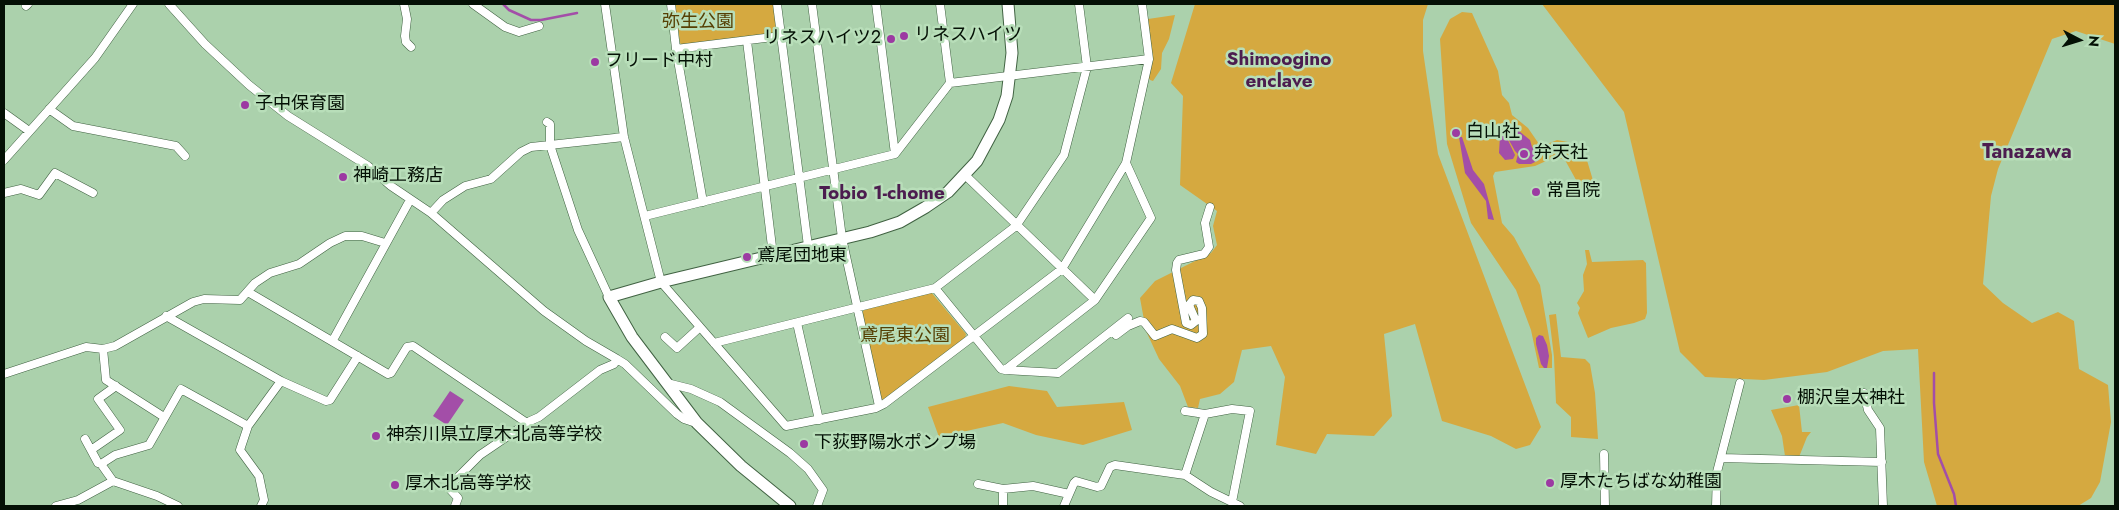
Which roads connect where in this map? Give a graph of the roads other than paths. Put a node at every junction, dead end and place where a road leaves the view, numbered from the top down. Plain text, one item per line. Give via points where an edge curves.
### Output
1 (133, 4) edge
2 (170, 4) edge
3 (404, 4) edge
4 (473, 4) edge
5 (605, 4) edge
6 (671, 4) edge
7 (777, 4) edge
8 (812, 4) edge
9 (876, 4) edge
10 (940, 4) edge
11 (1008, 4) edge
12 (1079, 4) edge
13 (1142, 4) edge
14 (539, 26) dead end
15 (782, 36) junction
16 (747, 41) junction
17 (411, 47) dead end
18 (676, 49) junction
19 (1149, 59) junction
20 (1087, 67) junction
21 (1011, 75) junction
22 (950, 83) junction
23 (49, 109) junction
24 (4, 114) edge
25 (547, 122) dead end
26 (29, 132) junction
27 (624, 136) junction
28 (550, 145) junction
29 (895, 154) junction
30 (185, 156) dead end
31 (4, 160) edge
32 (1126, 163) junction
33 (833, 170) junction
34 (964, 175) junction
35 (800, 178) junction
36 (765, 185) junction
37 (4, 193) edge
38 (93, 193) dead end
39 (39, 195) junction
40 (48, 200) dead end
41 (410, 200) junction
42 (703, 202) junction
43 (1210, 207) dead end
44 (431, 213) junction
45 (645, 216) junction
46 (1016, 226) junction
47 (842, 238) junction
48 (385, 243) junction
49 (808, 246) junction
50 (773, 255) junction
51 (1062, 269) junction
52 (661, 282) junction
53 (935, 288) junction
54 (248, 292) junction
55 (610, 297) junction
56 (1095, 300) junction
57 (856, 308) junction
58 (166, 316) junction
59 (797, 323) junction
60 (699, 328) junction
61 (974, 336) junction
62 (665, 337) dead end
63 (333, 340) junction
64 (714, 343) junction
65 (104, 350) junction
66 (358, 356) junction
67 (617, 358) junction
68 (1005, 370) junction
69 (4, 374) edge
70 (281, 381) junction
71 (665, 382) junction
72 (1740, 383) dead end
73 (116, 386) junction
74 (1864, 393) dead end
75 (879, 406) junction
76 (1185, 411) dead end
77 (1205, 414) junction
78 (164, 417) junction
79 (819, 420) junction
80 (697, 423) junction
81 (525, 425) junction
82 (248, 426) junction
83 (85, 439) dead end
84 (91, 450) junction
85 (1604, 454) dead end
86 (1721, 458) junction
87 (1882, 462) junction
88 (101, 464) junction
89 (1185, 475) junction
90 (113, 481) junction
91 (978, 484) dead end
92 (1004, 489) junction
93 (1069, 494) junction
94 (1236, 504) edge
95 (56, 506) edge
96 (178, 506) edge
97 (261, 506) edge
98 (455, 506) edge
99 (790, 506) edge
100 (817, 506) edge
101 (1003, 506) edge
102 (1064, 506) edge
103 (1604, 506) edge
104 (1716, 506) edge
105 (1883, 506) edge

1 - 23 street via 95,58
2 - 41 street via 205,44 257,91 312,132 368,166
3 - 17 street via 407,19 405,36
4 - 14 street via 505,27 519,32
5 - 27 street
6 - 18 street
7 - 15 street
8 - 33 street
9 - 29 street
10 - 22 street
11 - 21 street via 1012,29
12 - 20 street
13 - 19 street
15 - 16 street
15 - 35 street
16 - 18 street
16 - 36 street
18 - 42 street
19 - 20 street
19 - 32 street
20 - 21 street
20 - 46 street via 1064,155
21 - 22 street
21 - 34 street via 1008,96 999,120 977,161
22 - 29 street
23 - 26 street
23 - 30 street via 73,126 176,146
24 - 26 street
25 - 28 street via 550,124
26 - 31 street
27 - 28 street
27 - 45 street
28 - 44 street via 531,147 521,152 491,179 465,186 443,200
28 - 55 street via 578,230
29 - 33 street
32 - 51 street
32 - 56 street via 1151,218
33 - 35 street
33 - 47 street
34 - 46 street
34 - 47 street via 948,192 900,222
35 - 36 street
35 - 49 street
36 - 42 street
36 - 50 street
37 - 39 street via 21,189
38 - 39 street via 55,173
39 - 40 street
41 - 44 street
41 - 48 street
42 - 45 street
43 - 68 street via 1205,223 1209,247 1204,254 1179,260 1176,270 1186,323 1191,325 1196,321 1189,305 1193,300 1198,301 1202,308 1203,334 1197,338 1172,329 1155,336 1144,322 1127,322 1058,373
44 - 67 street via 544,311
45 - 52 street
46 - 51 street
46 - 53 street
47 - 49 street
47 - 57 street
48 - 54 street via 362,236 345,236 299,264 270,273
48 - 63 street
49 - 50 street
50 - 52 street
51 - 56 street
51 - 61 street
52 - 55 street
52 - 60 street
53 - 57 street
53 - 61 street
54 - 58 street via 235,301 204,299 193,302
54 - 63 street
55 - 71 street via 632,336
56 - 68 street
57 - 59 street
57 - 75 street
58 - 65 street
58 - 70 street
59 - 64 street
59 - 79 street
60 - 62 street via 677,348
60 - 64 street
61 - 68 street
61 - 75 street
63 - 66 street
64 - 79 street via 786,426
65 - 69 street via 86,347
65 - 73 street via 106,380
66 - 70 street via 330,400
66 - 81 street via 388,374 407,347 413,346 524,421
67 - 80 street via 677,414
67 - 81 street via 614,364 600,370
70 - 82 street
71 - 80 street
71 - 100 street via 720,402 790,453 823,490
72 - 86 street
73 - 78 street
73 - 84 street via 94,401 123,428
74 - 87 street via 1868,410 1880,428
75 - 79 street
76 - 77 street
77 - 89 street
77 - 94 street via 1232,409 1250,411
78 - 82 street via 180,389
78 - 88 street via 149,445 115,455
80 - 99 street via 741,466
81 - 98 street via 480,455 448,487 458,498
82 - 97 street via 240,450 259,476 264,500
83 - 84 street
84 - 88 street
85 - 103 street
86 - 87 street
86 - 104 street
87 - 105 street
88 - 90 street
89 - 93 street via 1115,465 1110,467 1101,486 1076,481
89 - 94 street
90 - 95 street via 78,500
90 - 96 street
91 - 92 street
92 - 93 street via 1033,486
92 - 101 street
93 - 102 street

